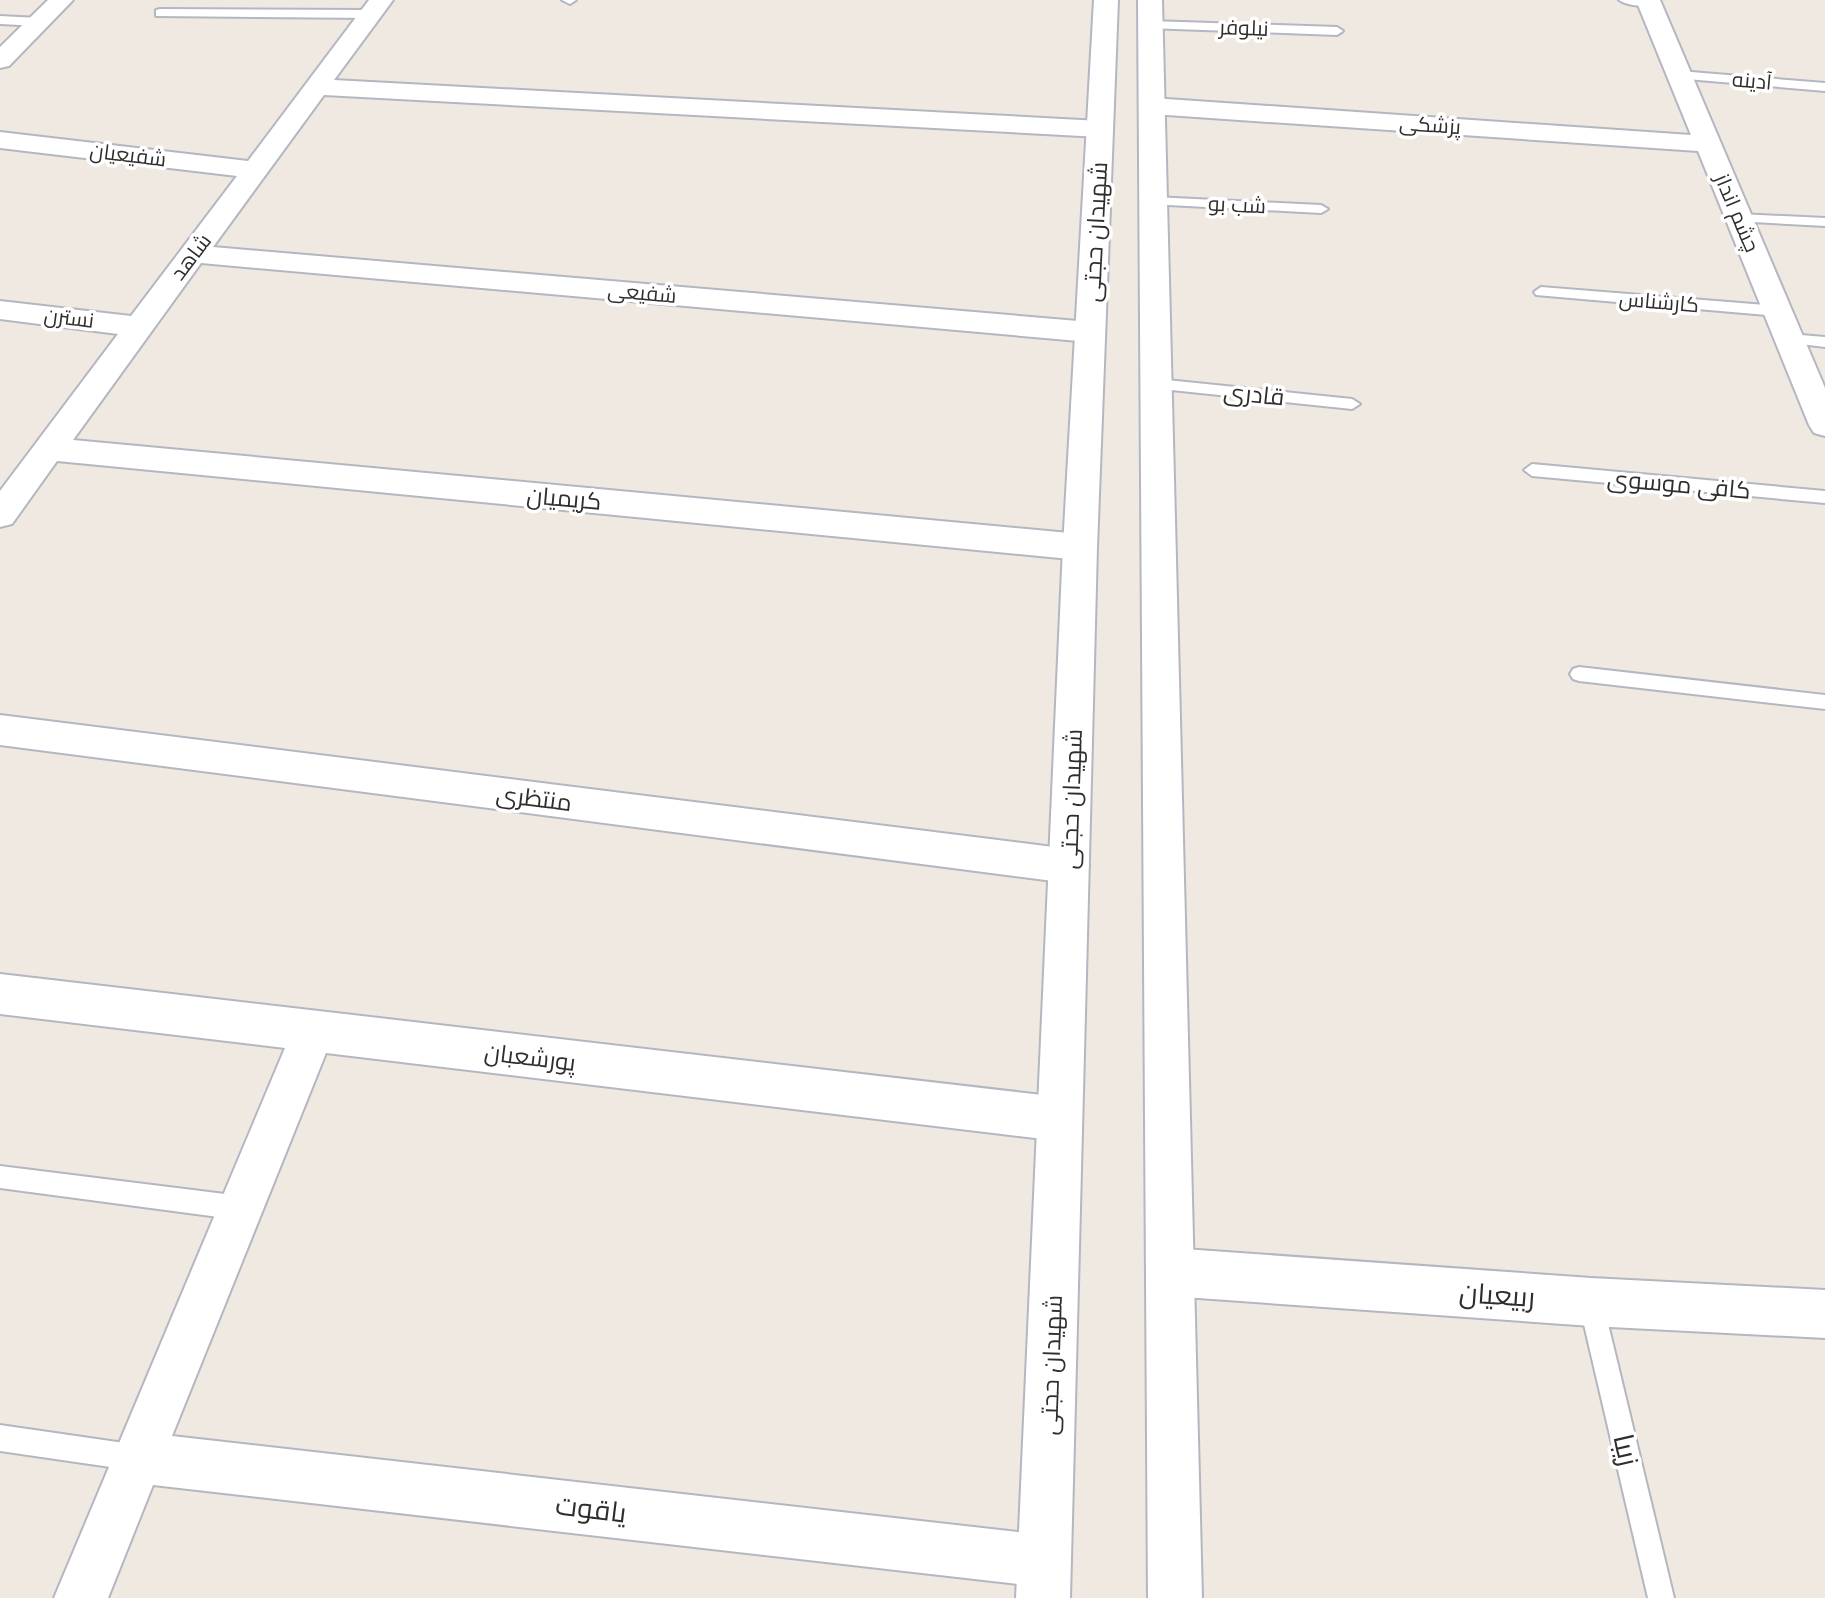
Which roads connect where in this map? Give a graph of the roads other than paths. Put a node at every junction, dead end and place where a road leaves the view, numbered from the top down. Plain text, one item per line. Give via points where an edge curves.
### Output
1 (61, 0) edge
2 (1107, 0) edge
3 (1641, 1) edge
4 (376, 7) edge
5 (160, 13) dead end
6 (1151, 13) edge
7 (0, 20) edge
8 (39, 22) junction
9 (1337, 31) dead end
10 (0, 61) edge
11 (1679, 75) junction
12 (316, 87) junction
13 (1825, 87) edge
14 (1152, 106) junction
15 (1100, 129) junction
16 (0, 140) edge
17 (1708, 144) junction
18 (255, 170) junction
19 (1154, 201) junction
20 (1321, 209) dead end
21 (1739, 218) junction
22 (1825, 222) edge
23 (193, 254) junction
24 (1541, 292) dead end
25 (0, 310) edge
26 (1778, 311) junction
27 (139, 327) junction
28 (1090, 332) junction
29 (1789, 339) junction
30 (1825, 342) edge
31 (1157, 384) junction
32 (1352, 404) dead end
33 (1825, 425) edge
34 (49, 449) junction
35 (1532, 470) dead end
36 (1825, 497) edge
37 (0, 514) edge
38 (1080, 547) junction
39 (1579, 674) dead end
40 (1825, 702) edge
41 (0, 730) edge
42 (1069, 866) junction
43 (0, 994) edge
44 (313, 1031) junction
45 (1060, 1119) junction
46 (0, 1177) edge
47 (241, 1208) junction
48 (1170, 1272) junction
49 (1591, 1302) junction
50 (1825, 1314) edge
51 (0, 1438) edge
52 (138, 1458) junction
53 (1044, 1580) edge
54 (80, 1598) edge
55 (1174, 1598) edge
56 (1661, 1598) edge

1 - 8 street
2 - 15 street, شهیدان حجتی
3 - 11 street, چشم انداز
4 - 5 lane
4 - 12 street, شاهد
6 - 9 lane, نیلوفر
6 - 14 street
7 - 8 lane
8 - 10 street
11 - 13 lane, آدینه
11 - 17 street, چشم انداز
12 - 15 street
12 - 18 street, شاهد
14 - 17 street, پزشکی
14 - 19 street
15 - 28 street, شهیدان حجتی
16 - 18 street, شفیعیان
17 - 21 street, چشم انداز
18 - 23 street, شاهد
19 - 20 lane, شب بو
19 - 31 street
21 - 22 lane
21 - 26 street, چشم انداز
23 - 27 street, شاهد
23 - 28 street, شفیعی
24 - 26 lane, کارشناس
25 - 27 street, نسترن
26 - 29 street, چشم انداز
27 - 34 street, شاهد
28 - 38 street, شهیدان حجتی
29 - 30 lane
29 - 33 street, چشم انداز
31 - 32 lane, قادری
31 - 48 street
34 - 37 street, شاهد
34 - 38 street, کریمیان
35 - 36 lane, کافی موسوی
38 - 42 street, شهیدان حجتی
39 - 40 lane
41 - 42 street, منتظری
42 - 45 street, شهیدان حجتی
43 - 44 street, پورشعبان
44 - 45 street, پورشعبان
44 - 47 street
45 - 53 street, شهیدان حجتی
46 - 47 lane
47 - 52 street
48 - 49 street, ربیعیان
48 - 55 street
49 - 50 street, ربیعیان
49 - 56 lane, زیبا
51 - 52 lane
52 - 53 street, یاقوت
52 - 54 street

